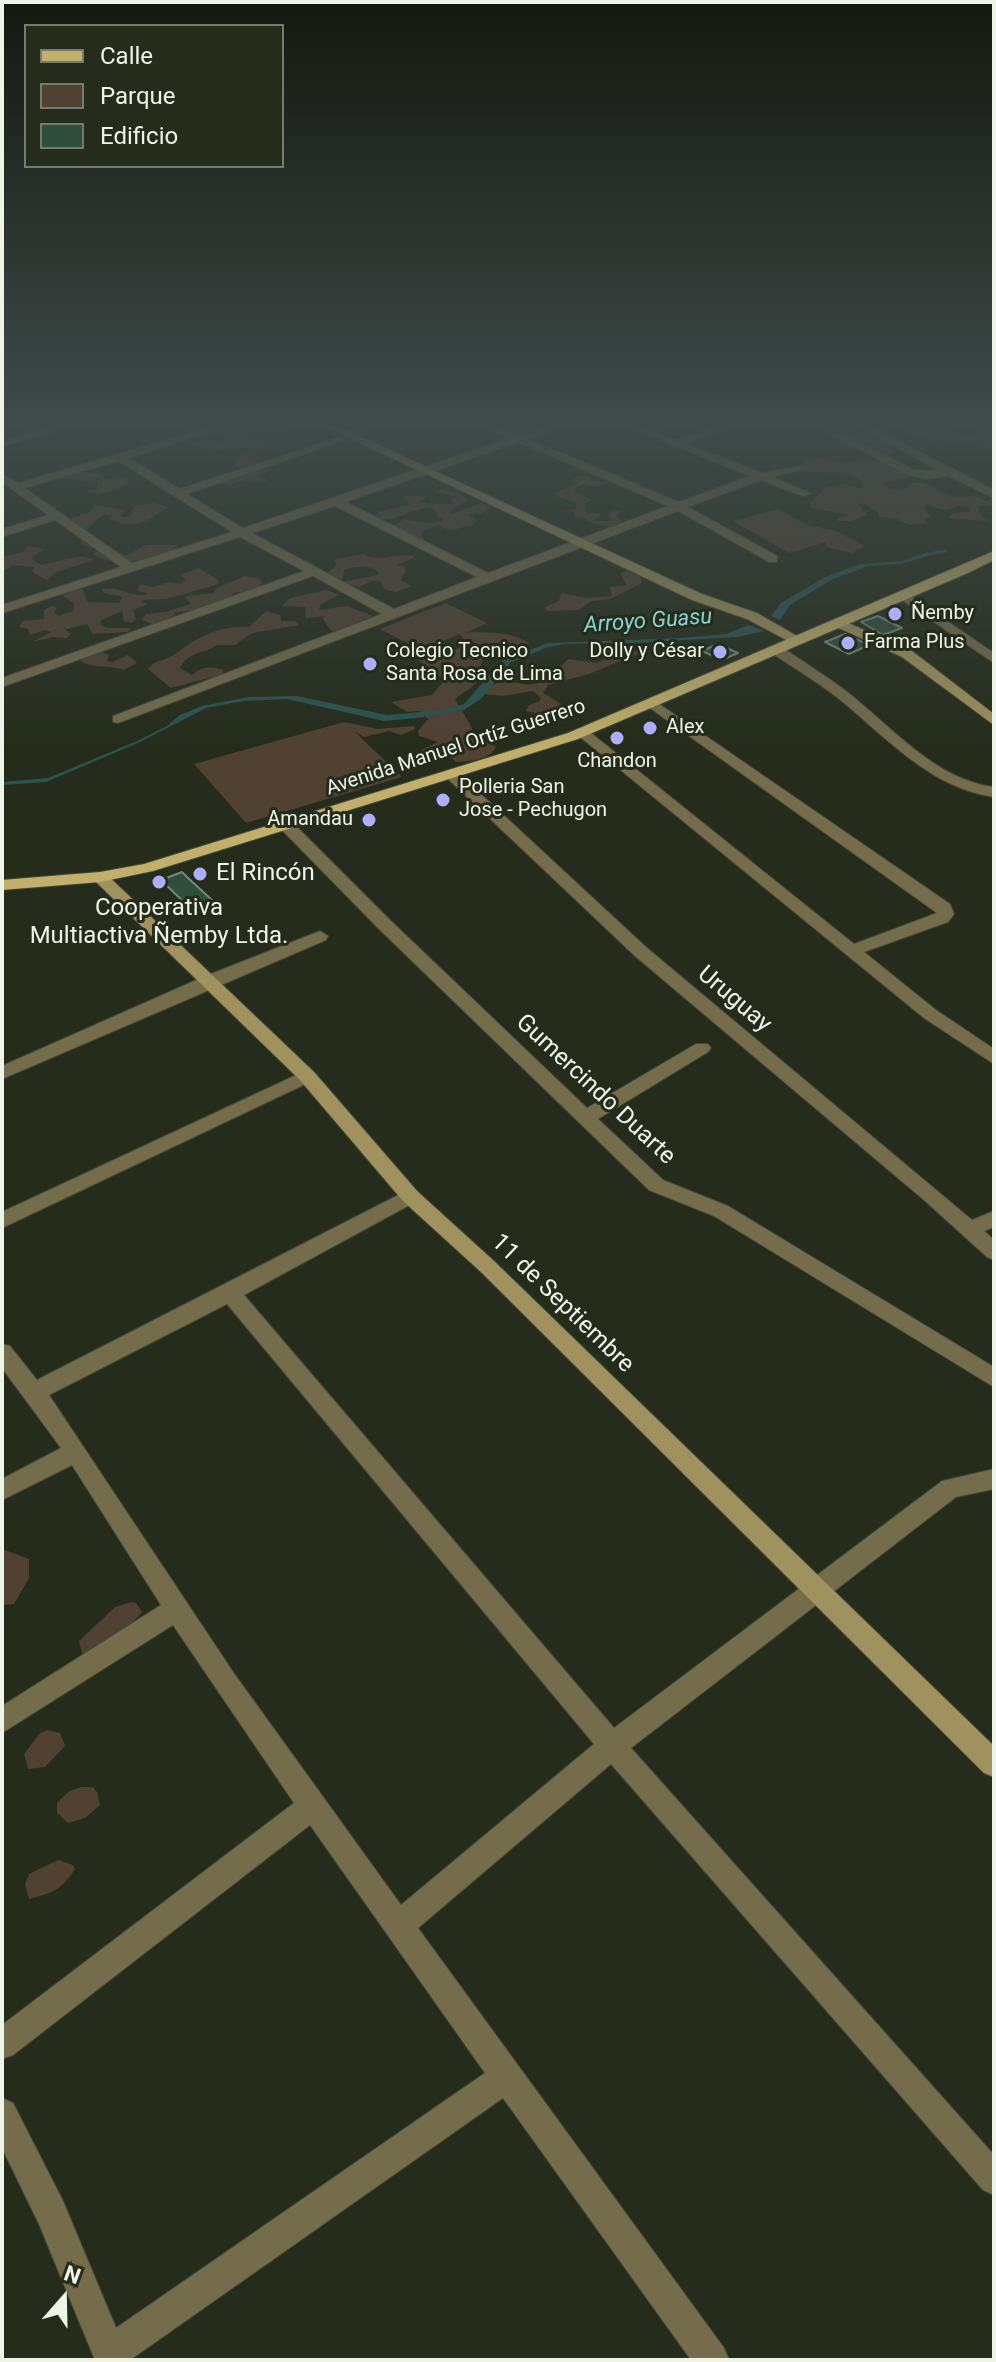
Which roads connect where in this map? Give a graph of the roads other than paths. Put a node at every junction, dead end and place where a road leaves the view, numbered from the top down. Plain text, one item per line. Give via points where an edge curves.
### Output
1 (81, 533) edge
2 (232, 533) edge
3 (243, 533) edge
4 (398, 533) edge
5 (558, 533) edge
6 (585, 533) edge
7 (608, 533) edge
8 (727, 533) edge
9 (595, 538) junction
10 (579, 543) junction
11 (994, 555) edge
12 (773, 559) dead end
13 (130, 568) junction
14 (313, 572) junction
15 (490, 579) junction
16 (903, 595) junction
17 (721, 604) junction
18 (2, 609) edge
19 (393, 614) junction
20 (837, 622) junction
21 (797, 640) junction
22 (775, 649) junction
23 (994, 659) edge
24 (2, 683) edge
25 (652, 703) junction
26 (118, 719) dead end
27 (994, 721) edge
28 (581, 732) junction
29 (452, 775) junction
30 (994, 792) edge
31 (287, 826) junction
32 (100, 877) junction
33 (2, 885) edge
34 (320, 936) dead end
35 (852, 950) junction
36 (209, 981) junction
37 (702, 1048) dead end
38 (991, 1052) edge
39 (2, 1073) edge
40 (307, 1076) junction
41 (585, 1118) junction
42 (410, 1196) junction
43 (994, 1218) edge
44 (2, 1221) edge
45 (969, 1230) junction
46 (994, 1252) edge
47 (230, 1293) junction
48 (2, 1352) edge
49 (994, 1378) edge
50 (35, 1392) junction
51 (75, 1452) junction
52 (994, 1479) edge
53 (2, 1490) edge
54 (816, 1589) junction
55 (175, 1610) junction
56 (2, 1721) edge
57 (612, 1746) junction
58 (994, 1764) edge
59 (312, 1806) junction
60 (398, 1926) junction
61 (2, 2044) edge
62 (507, 2077) junction
63 (2, 2114) edge
64 (994, 2179) edge
65 (111, 2357) edge
66 (712, 2360) edge

1 - 13 street
2 - 13 street
3 - 14 street
4 - 15 street
5 - 10 street
6 - 9 street
7 - 9 street
8 - 12 street
9 - 10 street
9 - 17 street via 705,590
10 - 15 street
10 - 17 street
11 - 16 main road, Avenida Manuel Ortíz Guerrero
13 - 18 street
14 - 19 street
14 - 24 street
15 - 19 street
16 - 20 main road, Avenida Manuel Ortíz Guerrero
16 - 23 street
17 - 21 street
19 - 26 street
20 - 21 main road, Avenida Manuel Ortíz Guerrero
20 - 27 street via 907,654
21 - 22 main road, Avenida Manuel Ortíz Guerrero
22 - 25 main road, Avenida Manuel Ortíz Guerrero
22 - 30 street via 965,788
25 - 28 main road, Avenida Manuel Ortíz Guerrero
25 - 35 street via 944,908 942,918
28 - 29 main road, Avenida Manuel Ortíz Guerrero
28 - 35 street
29 - 31 main road, Avenida Manuel Ortíz Guerrero
29 - 45 street, Uruguay via 641,952
31 - 32 main road, Avenida Manuel Ortíz Guerrero
31 - 41 street, Gumercindo Duarte
32 - 33 main road, Avenida Manuel Ortíz Guerrero
32 - 36 street, 11 de Septiembre
34 - 36 street
35 - 38 street via 930,1014
36 - 39 street
36 - 40 street, 11 de Septiembre
37 - 41 street
40 - 42 street, 11 de Septiembre
40 - 44 street
41 - 49 street, Gumercindo Duarte via 656,1185 721,1211
42 - 47 street
42 - 54 street, 11 de Septiembre
43 - 45 street
45 - 46 street, Uruguay
47 - 50 street
47 - 57 street
48 - 50 street
50 - 51 street
51 - 53 street
51 - 55 street
52 - 54 street via 950,1488
54 - 57 street
54 - 58 street, 11 de Septiembre
55 - 56 street
55 - 59 street
57 - 60 street
57 - 64 street
59 - 60 street
59 - 61 street
60 - 62 street
62 - 65 street
62 - 66 street
63 - 65 street via 51,2213

